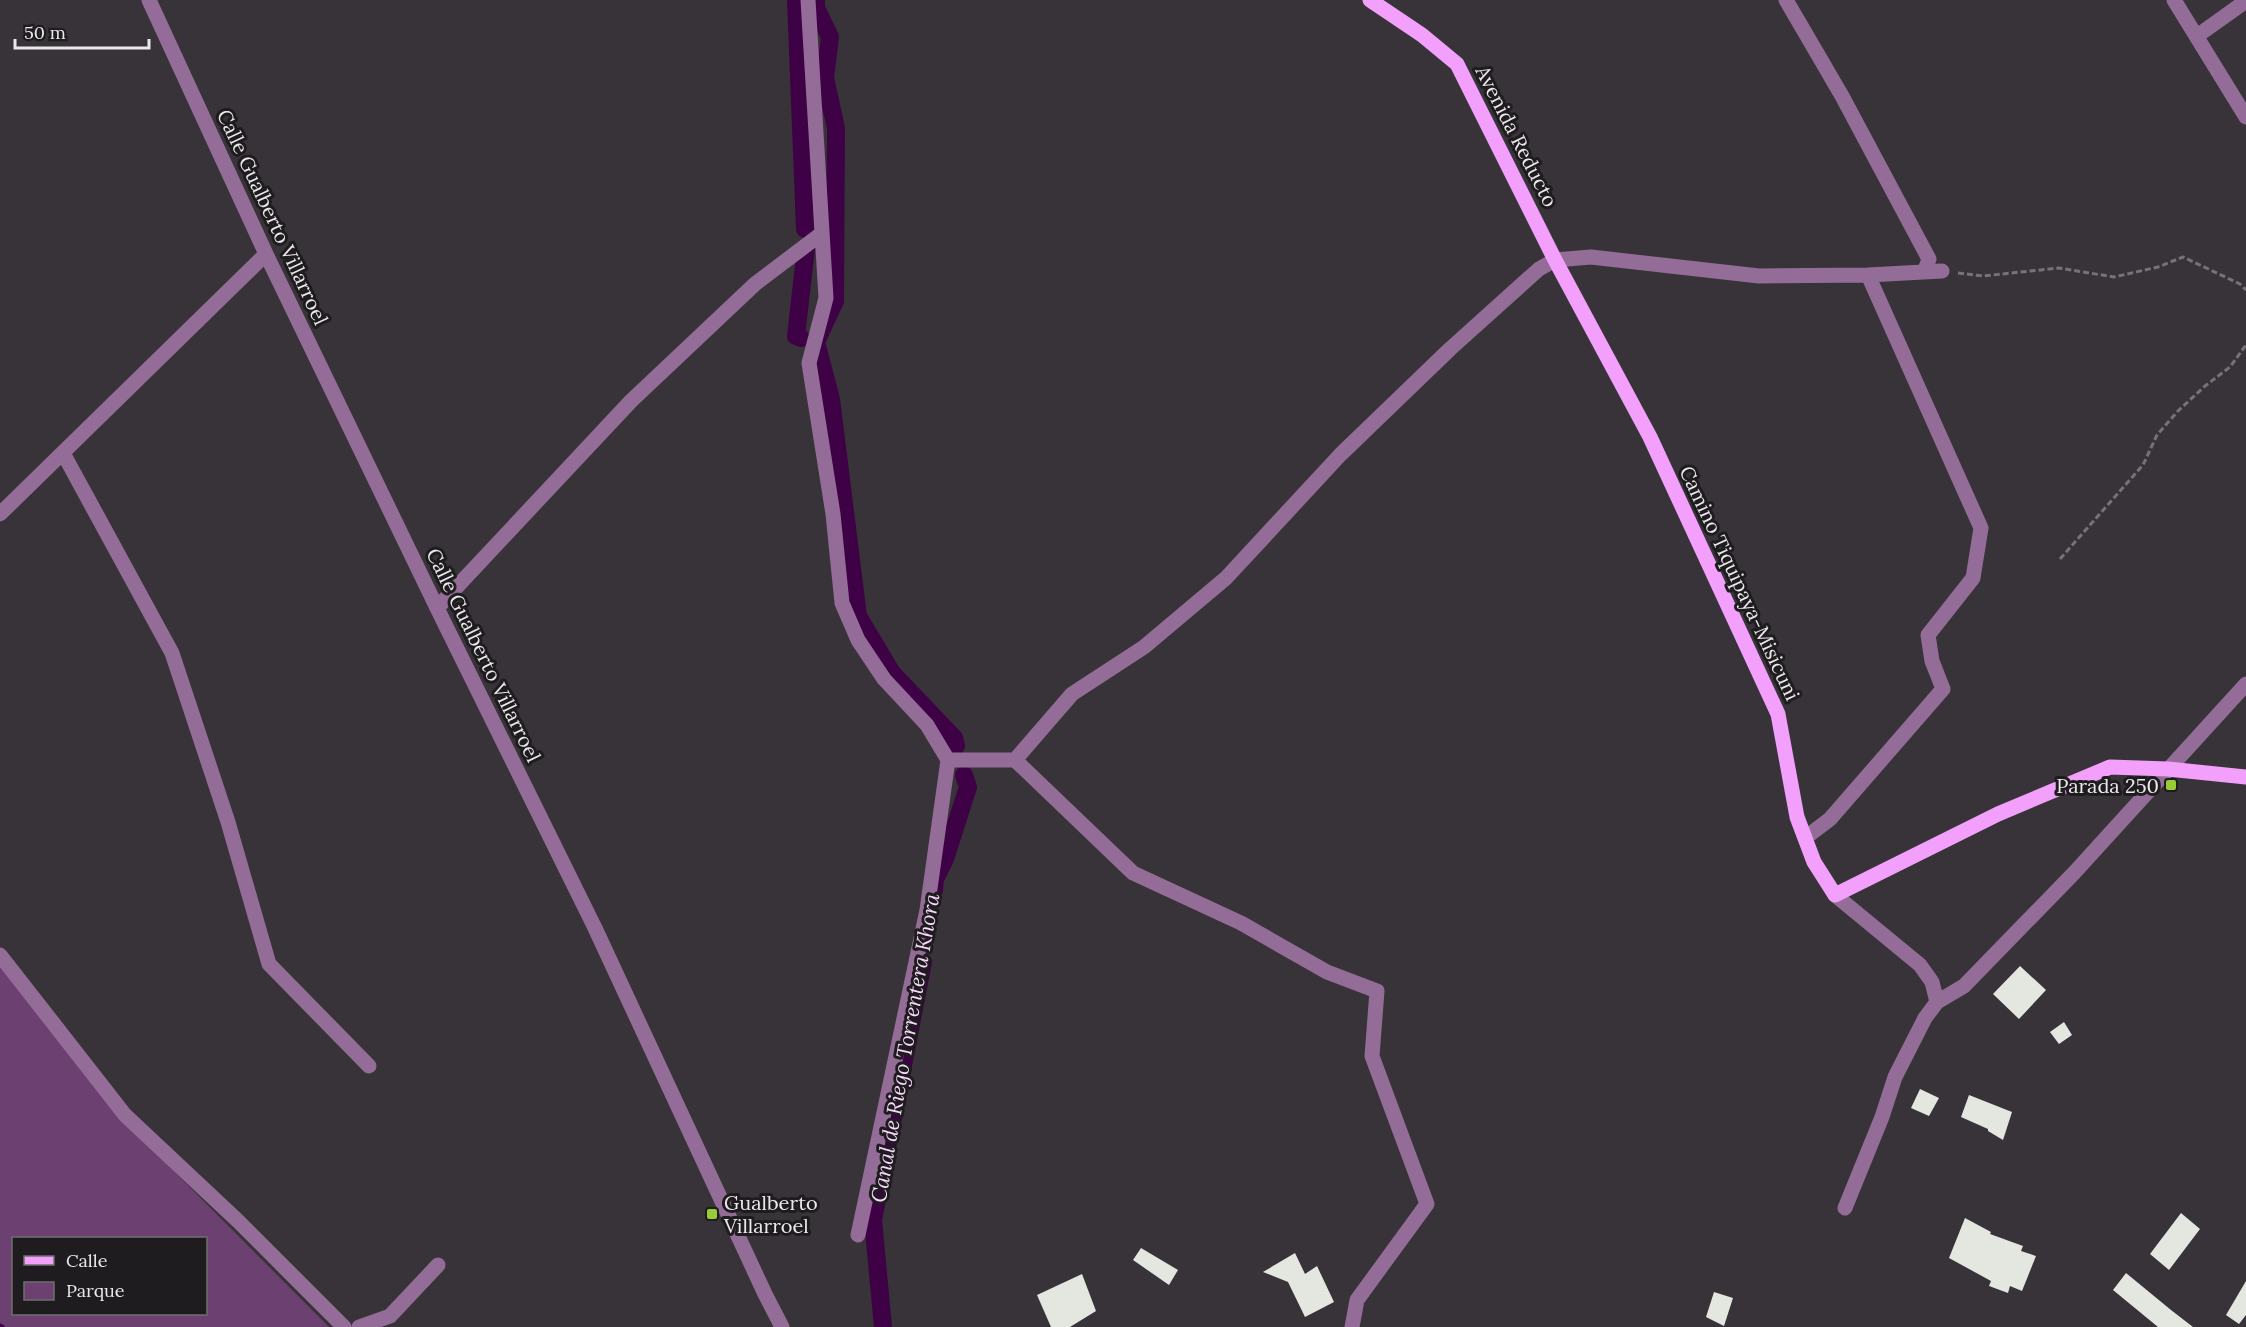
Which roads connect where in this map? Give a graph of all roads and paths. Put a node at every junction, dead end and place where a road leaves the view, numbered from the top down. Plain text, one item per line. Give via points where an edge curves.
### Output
1 (149, 0) edge
2 (808, 0) edge
3 (1370, 0) edge
4 (1786, 0) edge
5 (2174, 0) edge
6 (2246, 1) edge
7 (2197, 36) junction
8 (2246, 117) edge
9 (821, 234) junction
10 (266, 254) junction
11 (1556, 260) junction
12 (1925, 270) junction
13 (1942, 271) joint
14 (1868, 275) junction
15 (2246, 290) edge
16 (2246, 345) edge
17 (63, 453) junction
18 (0, 514) edge
19 (2060, 559) dead end
20 (436, 608) junction
21 (2246, 684) edge
22 (948, 760) junction
23 (1015, 760) junction
24 (2168, 769) junction
25 (2246, 777) edge
26 (1805, 838) junction
27 (1835, 895) junction
28 (0, 956) edge
29 (1937, 1002) junction
30 (369, 1066) dead end
31 (1845, 1208) dead end
32 (858, 1235) dead end
33 (438, 1265) dead end
34 (344, 1327) edge
35 (359, 1327) edge
36 (782, 1327) edge
37 (1352, 1327) edge

1 - 10 street, Calle Gualberto Villarroel
2 - 9 street
3 - 11 main road, Avenida Reducto via 1457,64
4 - 12 street via 1929,259
5 - 7 street
6 - 7 street
7 - 8 street
9 - 20 street via 755,284 631,401
9 - 22 street via 826,298 809,363 833,514 842,603 858,640 884,680 927,725
10 - 17 street
10 - 20 street, Calle Gualberto Villarroel
11 - 14 street via 1591,257 1760,276
11 - 23 street via 1539,269 1450,349 1340,455 1227,578 1144,647 1072,694
11 - 26 main road, Camino Tiquipaya-Misicuni via 1650,437 1778,714 1797,817
12 - 13 street
12 - 14 street
13 - 15 path via 1983,276 2059,268 2115,277 2183,257
14 - 26 street via 1981,528 1973,578 1928,635 1932,661 1943,689 1830,819
16 - 19 path via 2230,368 2205,386 2157,435 2143,465
17 - 18 street
17 - 30 street via 172,653 228,822 268,964
20 - 36 street, Calle Gualberto Villarroel via 596,928
21 - 24 street
22 - 23 street
22 - 32 street via 927,910
23 - 37 street via 1133,873 1241,923 1327,972 1377,991 1372,1056 1427,1204 1357,1300
24 - 25 main road
24 - 27 main road via 2110,767 1998,813
24 - 29 street via 1964,986
26 - 27 main road, Camino Tiquipaya-Misicuni via 1814,862
27 - 29 street via 1920,965 1932,982
28 - 34 street via 125,1115
29 - 31 street via 1895,1077
33 - 35 street via 390,1316

